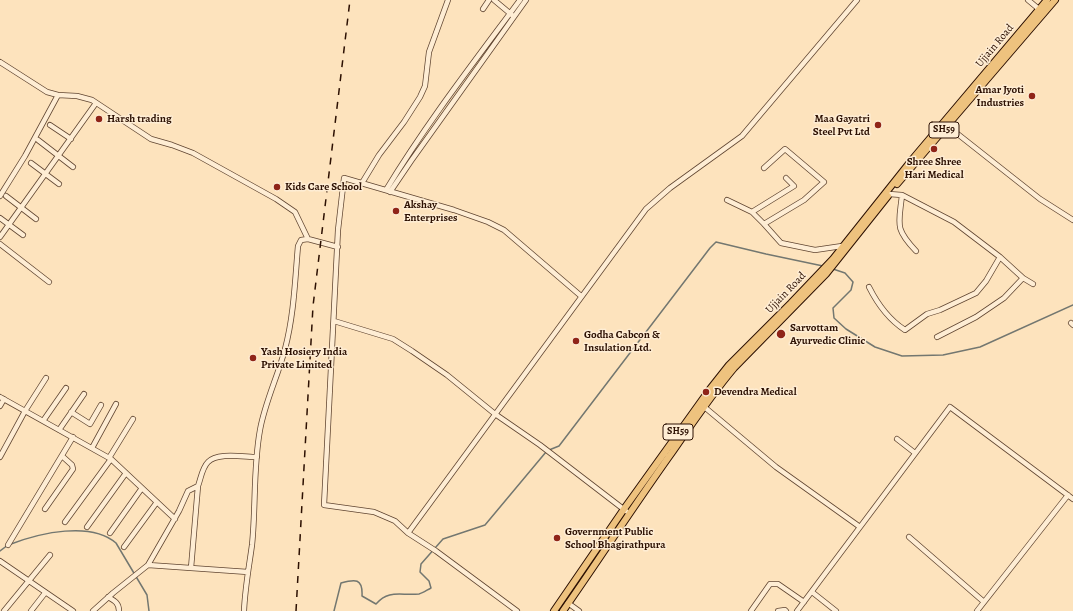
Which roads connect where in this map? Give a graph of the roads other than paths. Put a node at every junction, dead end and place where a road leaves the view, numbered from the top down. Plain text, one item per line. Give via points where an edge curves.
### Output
1 (448, 0) edge
2 (489, 0) edge
3 (494, 0) edge
4 (520, 0) edge
5 (526, 0) edge
6 (857, 0) edge
7 (1028, 0) edge
8 (1048, 0) edge
9 (1055, 0) edge
10 (483, 9) dead end
11 (1041, 12) junction
12 (512, 14) junction
13 (0, 62) edge
14 (58, 95) junction
15 (96, 103) junction
16 (50, 125) dead end
17 (945, 125) junction
18 (70, 139) junction
19 (38, 140) dead end
20 (58, 156) junction
21 (31, 164) dead end
22 (73, 167) dead end
23 (764, 168) dead end
24 (45, 174) junction
25 (786, 178) dead end
26 (362, 183) junction
27 (59, 184) dead end
28 (388, 191) junction
29 (889, 194) junction
30 (902, 195) junction
31 (0, 196) edge
32 (6, 196) dead end
33 (727, 200) dead end
34 (21, 208) junction
35 (752, 212) junction
36 (0, 218) edge
37 (36, 219) dead end
38 (1073, 220) edge
39 (764, 224) junction
40 (9, 225) junction
41 (23, 235) dead end
42 (0, 237) edge
43 (308, 239) junction
44 (0, 244) edge
45 (842, 246) junction
46 (338, 247) junction
47 (916, 251) dead end
48 (1000, 257) junction
49 (835, 260) junction
50 (1023, 278) junction
51 (49, 282) dead end
52 (1033, 284) dead end
53 (869, 287) dead end
54 (581, 296) junction
55 (334, 321) junction
56 (937, 337) dead end
57 (46, 378) dead end
58 (66, 388) dead end
59 (84, 394) dead end
60 (2, 398) edge
61 (116, 404) dead end
62 (701, 404) junction
63 (101, 405) dead end
64 (0, 406) edge
65 (25, 411) junction
66 (71, 412) junction
67 (495, 414) junction
68 (133, 419) dead end
69 (43, 421) junction
70 (59, 430) junction
71 (73, 437) junction
72 (897, 439) dead end
73 (92, 448) junction
74 (915, 453) junction
75 (62, 456) junction
76 (0, 457) edge
77 (257, 457) junction
78 (110, 458) junction
79 (126, 473) junction
80 (198, 486) junction
81 (142, 488) junction
82 (1068, 495) junction
83 (1073, 499) edge
84 (157, 502) junction
85 (45, 509) dead end
86 (626, 511) junction
87 (175, 519) junction
88 (65, 522) dead end
89 (87, 527) dead end
90 (860, 527) junction
91 (408, 532) junction
92 (110, 533) dead end
93 (909, 538) dead end
94 (8, 545) dead end
95 (124, 547) dead end
96 (50, 556) dead end
97 (0, 561) edge
98 (148, 565) junction
99 (191, 568) junction
100 (248, 572) junction
101 (29, 582) junction
102 (812, 592) junction
103 (45, 593) junction
104 (108, 597) junction
105 (804, 602) junction
106 (984, 602) junction
107 (568, 603) junction
108 (979, 610) edge
109 (4, 611) edge
110 (30, 611) edge
111 (74, 611) edge
112 (93, 611) edge
113 (119, 611) edge
114 (244, 611) edge
115 (517, 611) edge
116 (554, 611) edge
117 (563, 611) edge
118 (579, 611) edge
119 (751, 611) edge
120 (778, 611) edge
121 (786, 611) edge
122 (797, 611) edge
123 (836, 611) edge

1 - 26 street via 429,52 425,86 420,97
2 - 10 street
3 - 12 street
4 - 12 street
5 - 12 street
6 - 54 street via 742,136 670,188 646,209
7 - 11 street
8 - 11 main road, Ujjain Road / SH59
9 - 11 main road, Ujjain Road / SH59
11 - 17 main road, Ujjain Road / SH59
12 - 28 street
13 - 14 street via 47,92
14 - 15 street via 87,98
14 - 31 street
15 - 18 street
15 - 43 street via 151,139 193,153 285,205 295,212
16 - 18 street
17 - 29 main road, Ujjain Road / SH59
17 - 38 street via 1040,199
17 - 45 main road, Ujjain Road / SH59
18 - 20 street
19 - 20 street
20 - 22 street
20 - 24 street
21 - 24 street
23 - 39 street via 785,149 824,182 804,200
24 - 27 street
24 - 34 street
25 - 35 street via 794,186
26 - 28 street
26 - 46 street via 344,178
28 - 54 street via 488,222 504,230
29 - 30 street
29 - 49 main road, Ujjain Road / SH59
30 - 47 street via 898,218 899,230
30 - 48 street via 954,222
32 - 34 street
33 - 35 street
34 - 37 street
34 - 40 street
35 - 39 street
36 - 40 street
39 - 45 street via 781,243 815,250
40 - 41 street
40 - 42 street
43 - 46 street
43 - 77 street via 301,240 298,246 285,349 266,404
44 - 51 street
45 - 49 main road, Ujjain Road / SH59
46 - 55 street
48 - 50 street
48 - 53 street via 976,293 927,314 905,330 878,305
49 - 62 main road, Ujjain Road / SH59
50 - 52 street
50 - 56 street via 1004,298 976,317
54 - 67 street
55 - 67 street via 393,339 447,375
55 - 91 street via 324,505 374,512 395,521
57 - 65 street
58 - 69 street
59 - 66 street
60 - 64 street
60 - 65 street
61 - 73 street
62 - 86 main road, Ujjain Road / SH59
62 - 90 street via 776,467
63 - 66 street via 90,424
65 - 69 street
65 - 76 street
66 - 70 street
67 - 86 street via 549,451
67 - 91 street
68 - 78 street
69 - 70 street
70 - 71 street
71 - 73 street
71 - 75 street
72 - 74 street
73 - 78 street
74 - 82 street via 950,407
74 - 90 street
75 - 85 street via 74,469
75 - 94 street
77 - 80 street via 212,458 204,468
77 - 100 street
78 - 79 street
78 - 88 street
79 - 81 street
79 - 89 street
80 - 87 street via 188,491
80 - 99 street
81 - 84 street
81 - 92 street
82 - 83 street
82 - 106 street
84 - 87 street
84 - 95 street
86 - 107 main road, Ujjain Road / SH59
86 - 116 main road, Ujjain Road / SH59
87 - 98 street
90 - 102 street
91 - 115 street
93 - 106 street
96 - 101 street
97 - 101 street
98 - 99 street
98 - 104 street
99 - 100 street
100 - 114 street
101 - 103 street
101 - 109 street
102 - 105 street
102 - 123 street
103 - 110 street
103 - 111 street
104 - 112 street
104 - 113 street via 116,602
105 - 119 street via 778,584 770,584
105 - 122 street
106 - 108 street
107 - 117 main road, Ujjain Road / SH59
107 - 118 street
120 - 121 street

